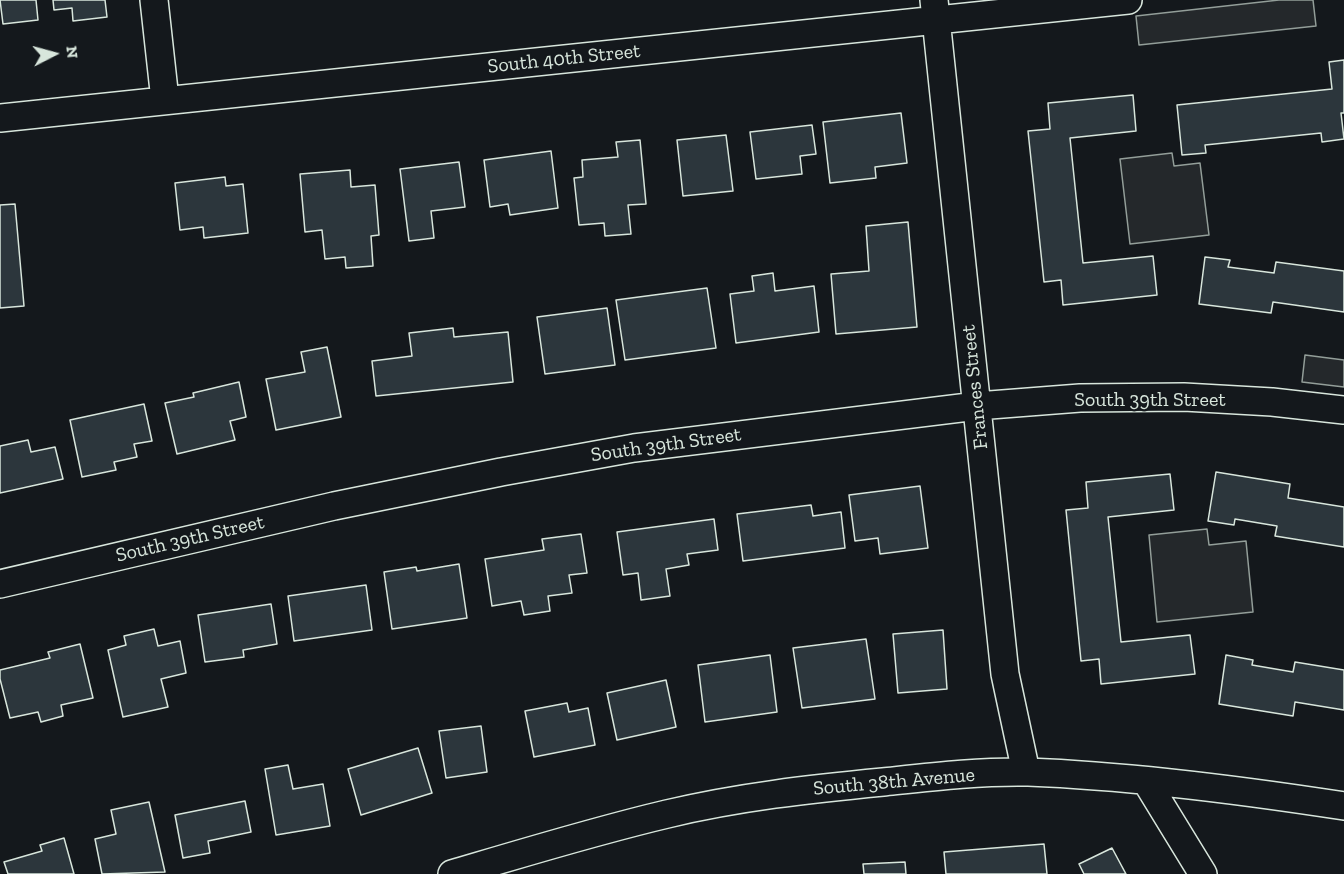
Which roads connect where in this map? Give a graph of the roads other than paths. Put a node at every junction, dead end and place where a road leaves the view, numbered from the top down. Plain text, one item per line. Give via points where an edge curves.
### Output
1 (154, 0) edge
2 (1128, 0) edge
3 (935, 10) edge
4 (165, 100) junction
5 (0, 118) edge
6 (976, 406) junction
7 (1344, 410) edge
8 (0, 584) edge
9 (1026, 772) junction
10 (1146, 781) junction
11 (1344, 806) edge
12 (452, 874) edge
13 (1203, 874) edge

1 - 4 street
2 - 3 street, South 40th Street
3 - 4 street, South 40th Street
3 - 6 street, Frances Street
4 - 5 street, South 40th Street
6 - 7 street, South 39th Street via 1080,398 1168,397
6 - 8 street, South 39th Street via 634,448 512,470 334,506
6 - 9 street, Frances Street via 1005,674
9 - 10 street, South 38th Avenue
9 - 12 street, South 38th Avenue via 930,777 743,799 668,814
10 - 11 street, South 38th Avenue
10 - 13 street

